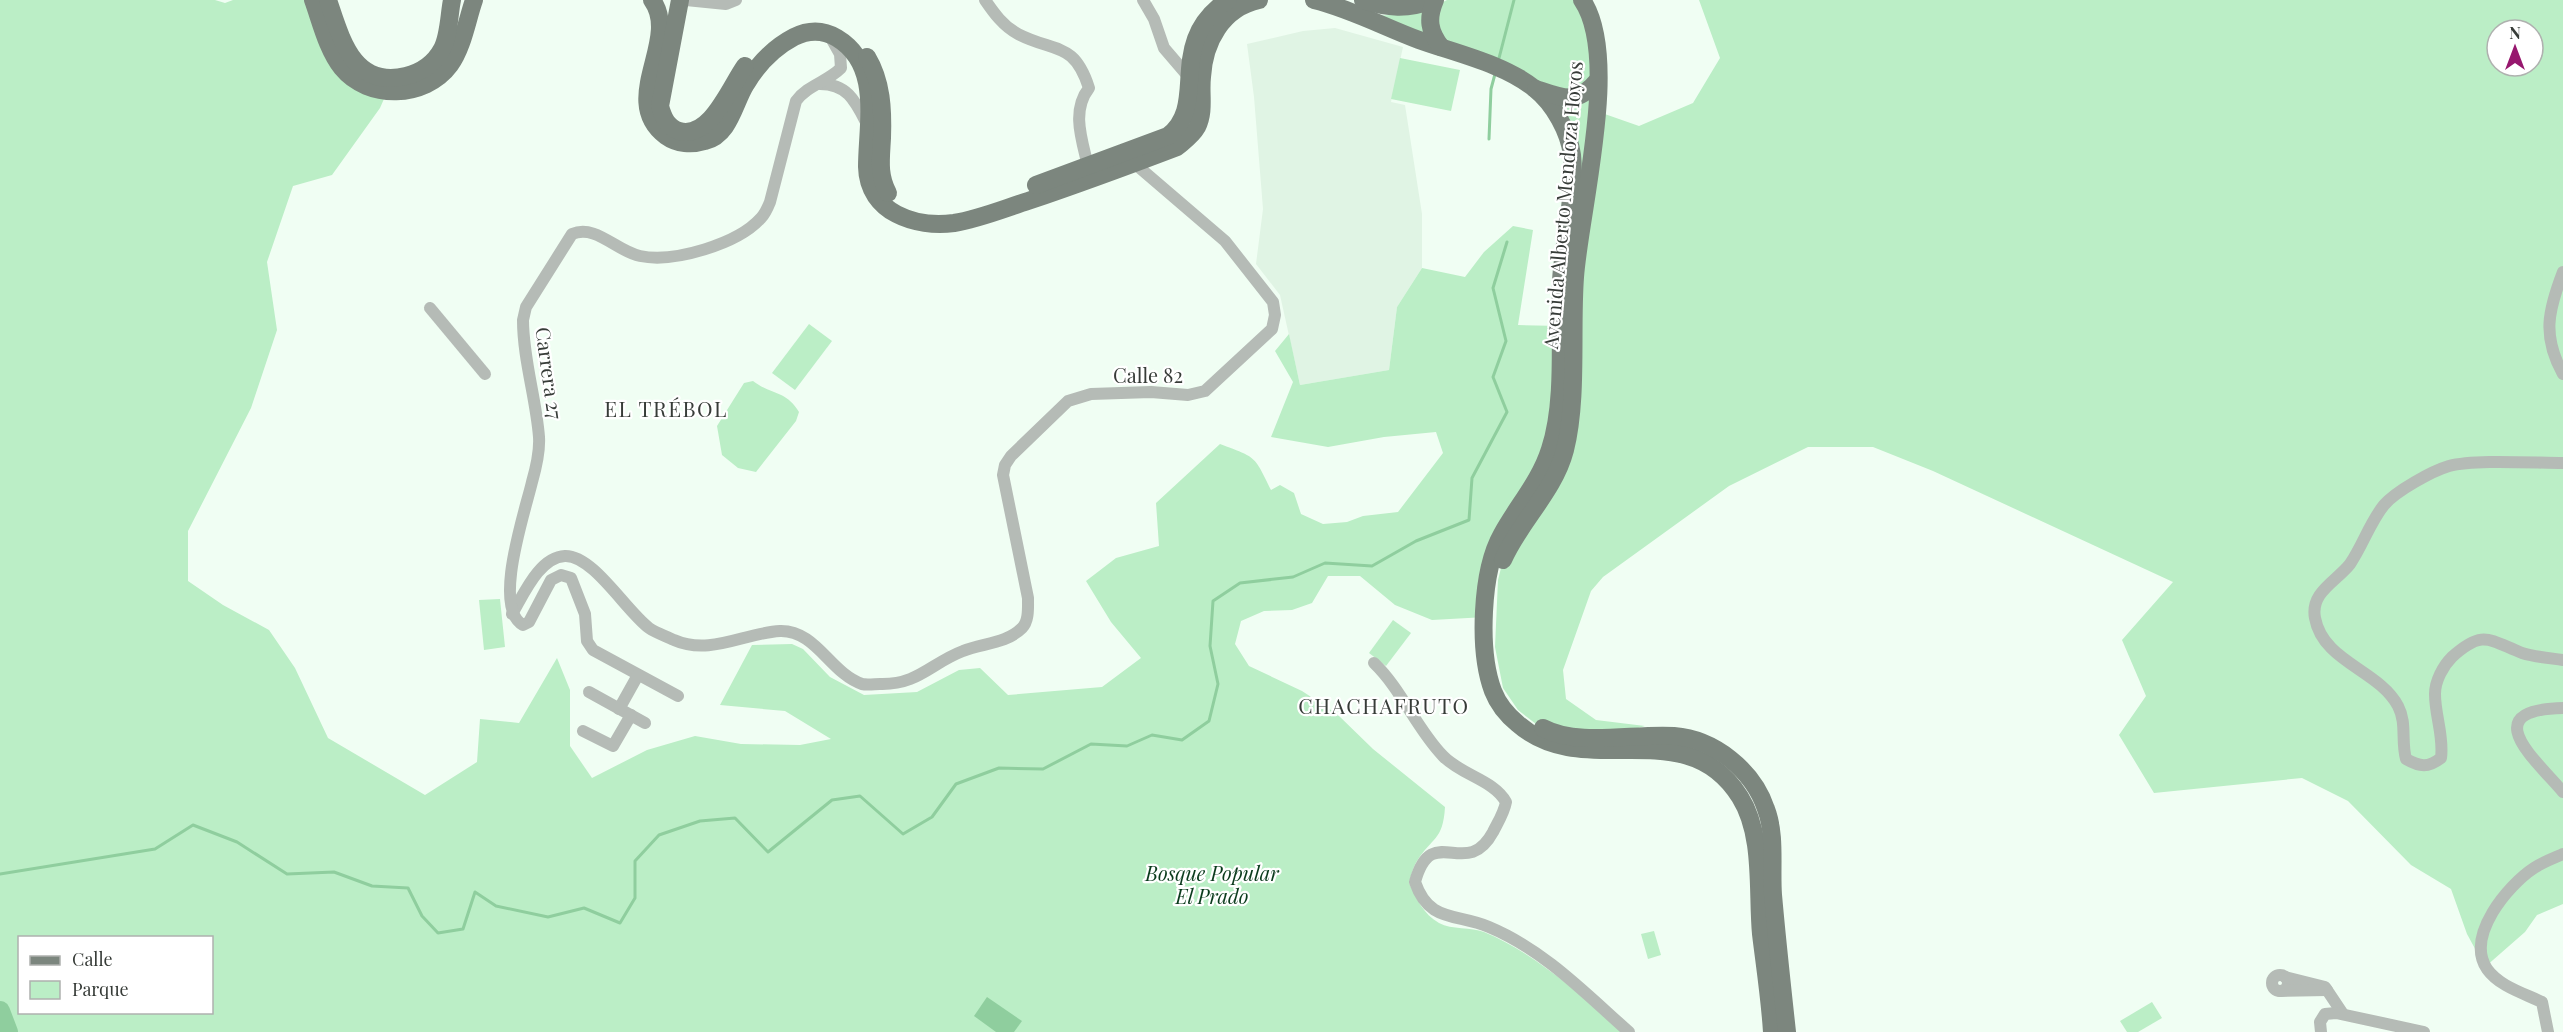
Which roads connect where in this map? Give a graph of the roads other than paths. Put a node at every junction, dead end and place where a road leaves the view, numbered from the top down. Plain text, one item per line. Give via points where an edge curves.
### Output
1 (313, 0) edge
2 (328, 0) edge
3 (452, 0) edge
4 (474, 0) edge
5 (652, 0) edge
6 (680, 0) edge
7 (686, 0) edge
8 (736, 0) edge
9 (985, 0) edge
10 (1143, 0) edge
11 (1228, 0) edge
12 (1258, 0) edge
13 (1314, 0) edge
14 (1363, 0) edge
15 (1434, 0) edge
16 (1582, 0) edge
17 (700, 2) edge
18 (828, 33) junction
19 (1441, 47) junction
20 (1188, 76) junction
21 (1598, 80) junction
22 (816, 84) junction
23 (1536, 90) junction
24 (870, 131) junction
25 (1134, 163) junction
26 (1088, 166) junction
27 (2563, 272) edge
28 (430, 308) dead end
29 (485, 374) dead end
30 (2563, 374) edge
31 (535, 411) junction
32 (526, 426) dead end
33 (2563, 463) edge
34 (512, 614) junction
35 (2563, 660) edge
36 (1374, 663) dead end
37 (638, 675) junction
38 (589, 692) dead end
39 (678, 696) dead end
40 (2563, 708) edge
41 (619, 709) junction
42 (631, 715) junction
43 (645, 723) dead end
44 (583, 731) dead end
45 (2563, 792) edge
46 (2563, 854) edge
47 (2328, 990) junction
48 (2339, 1013) junction
49 (2550, 1031) edge
50 (1629, 1032) edge
51 (1773, 1032) edge
52 (1787, 1032) edge
53 (2321, 1032) edge
54 (2424, 1032) edge

1 - 4 main road via 341,67 356,81 387,92 423,85 450,64
2 - 3 main road via 343,46 352,59 377,76 394,79 417,73 432,63 443,48
5 - 18 main road via 659,17 659,31 647,105 659,130 673,141 690,144 716,137 725,127 744,86 776,48 804,32
6 - 26 main road via 660,106 663,118 673,129 686,133 700,130 712,119 747,62 770,38 797,23 828,22 845,31 863,49 879,80 882,183 902,206 931,215 970,210
7 - 17 street
8 - 17 street via 726,4
9 - 26 street via 1002,23 1017,34 1071,54 1082,68 1089,88 1080,99 1079,129
10 - 20 street via 1164,48
11 - 20 main road via 1197,34
12 - 25 main road via 1231,14 1210,38 1204,53 1202,106 1196,129 1177,147
13 - 19 main road, Avenida Alberto Mendoza Hoyos
14 - 15 main road via 1391,8
15 - 19 main road via 1429,21 1433,37
16 - 21 main road, Avenida Alberto Mendoza Hoyos via 1594,24
18 - 22 street, Carrera 27 via 840,54 841,68
18 - 24 main road via 856,54 861,63 869,97
19 - 23 main road, Avenida Alberto Mendoza Hoyos via 1464,54
20 - 26 main road via 1187,110 1178,129
21 - 23 main road via 1587,93 1574,99
21 - 52 main road, Avenida Alberto Mendoza Hoyos via 1590,177 1575,278 1565,450 1553,482 1510,543 1503,560 1498,580 1498,670 1503,688 1518,710 1553,733 1576,737 1652,735 1692,739 1711,745 1733,761 1755,788 1766,809 1771,833
22 - 24 street via 832,84 852,96
22 - 31 street, Carrera 27 via 795,101 770,202 763,217 749,229 695,251 661,257 641,257 624,251 591,232 572,234 526,307 523,320
23 - 51 main road, Avenida Alberto Mendoza Hoyos via 1557,116 1572,156 1561,278 1557,420 1540,475 1502,533 1486,575 1488,674 1494,694 1509,717 1529,734 1548,743 1572,750 1665,749 1687,753 1726,779 1740,797 1754,835
24 - 25 main road via 867,169 879,202 894,214 929,224 975,219
25 - 34 street, Calle 82 via 1225,241 1272,302 1272,329 1205,391 1188,395 1091,394 1068,401 1011,456 1003,475 1028,598 1023,628 1005,639 962,651 917,679 863,684 836,669 798,634 780,632 725,644 682,643 650,629 613,593 600,574 565,556 552,560 536,575
27 - 30 street via 2551,303 2548,330 2553,357
28 - 29 street
31 - 32 street
31 - 34 street, Carrera 27 via 538,459 511,573
33 - 35 street via 2449,466 2397,491 2382,507 2348,566 2324,587 2316,603 2315,618 2334,651 2384,688 2398,706 2406,759 2420,766 2432,765 2441,758 2443,745 2435,694 2446,663 2463,647 2483,639 2496,640 2522,653
34 - 37 street via 516,622 529,622 551,580 561,575 571,578 585,614 587,641 593,650
36 - 50 street via 1444,758 1495,789 1506,802 1487,844 1478,853 1439,851 1422,862 1415,882 1427,906 1440,915 1489,927 1542,956
37 - 39 street
37 - 41 street
38 - 41 street
40 - 45 street via 2527,712 2516,730 2521,742
41 - 42 street
42 - 43 street
42 - 44 street via 613,746
46 - 49 street via 2533,868 2490,913 2482,947 2485,967 2498,981 2542,1002
47 - 47 street via 2321,984 2285,977 2288,986 2280,991
47 - 48 street
48 - 53 street via 2325,1014 2319,1022
48 - 54 street

